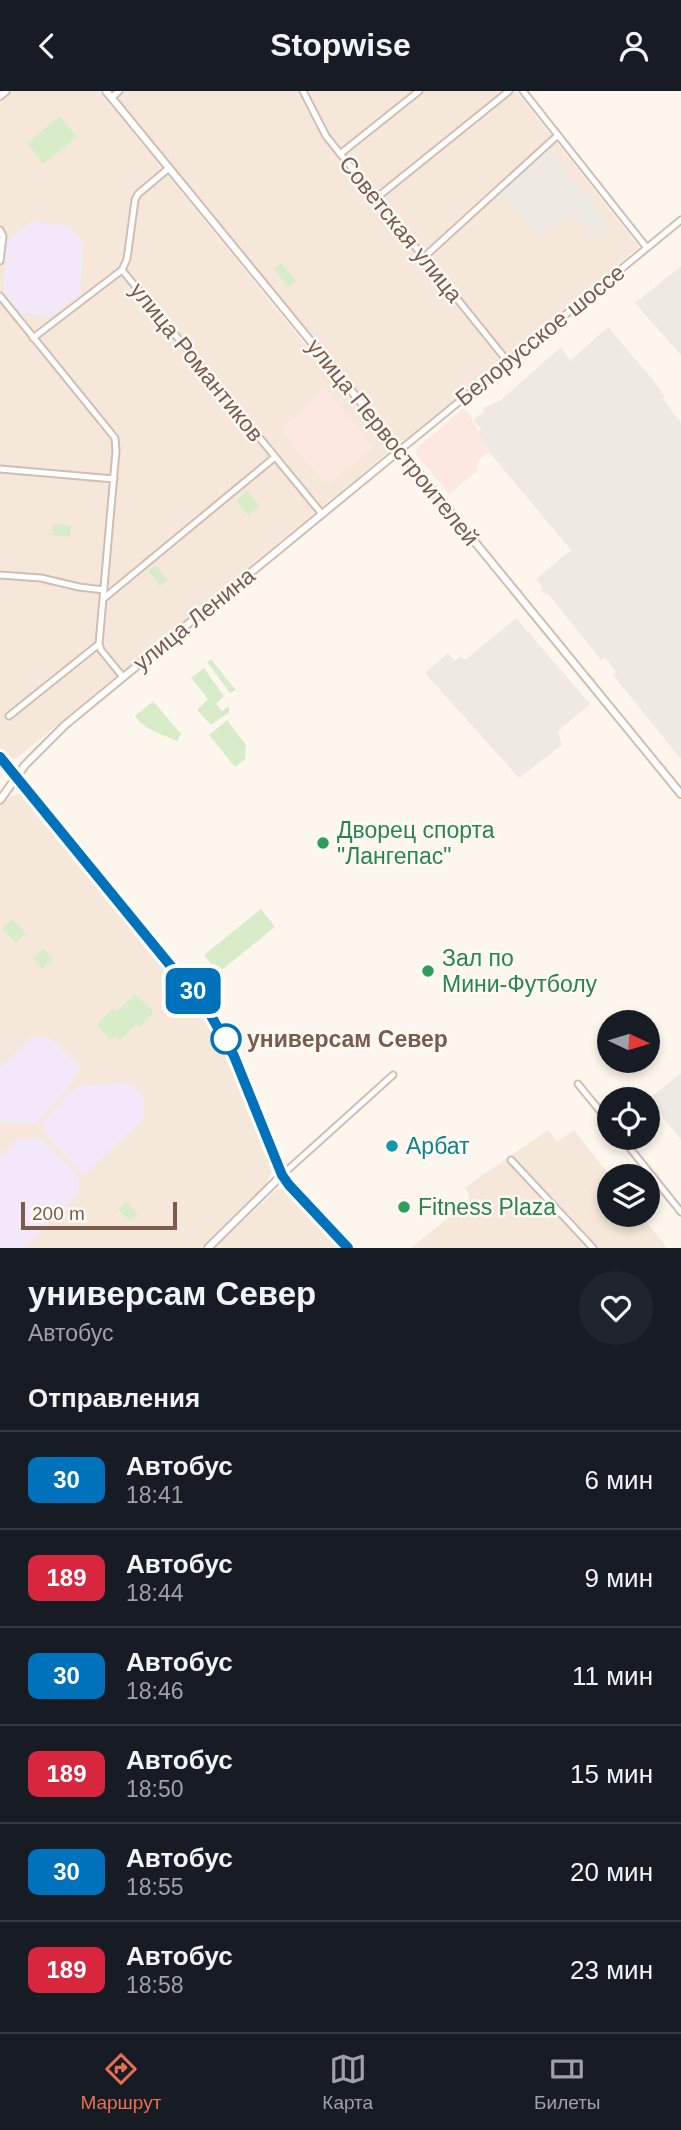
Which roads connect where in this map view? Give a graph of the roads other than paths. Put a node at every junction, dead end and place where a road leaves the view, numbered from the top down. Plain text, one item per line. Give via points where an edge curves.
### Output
1 (6, 91) edge
2 (106, 91) edge
3 (119, 91) edge
4 (303, 91) edge
5 (419, 91) edge
6 (509, 91) edge
7 (523, 91) edge
8 (0, 96) edge
9 (111, 97) junction
10 (558, 135) junction
11 (340, 154) junction
12 (169, 168) junction
13 (375, 199) junction
14 (681, 220) edge
15 (0, 230) edge
16 (647, 248) junction
17 (423, 258) junction
18 (0, 261) edge
19 (121, 270) junction
20 (0, 296) edge
21 (33, 338) junction
22 (508, 362) junction
23 (400, 450) junction
24 (275, 457) junction
25 (0, 469) edge
26 (114, 479) junction
27 (322, 514) junction
28 (0, 575) edge
29 (106, 592) junction
30 (99, 644) junction
31 (123, 677) junction
32 (9, 716) dead end
33 (0, 757) edge
34 (16, 778) junction
35 (681, 794) edge
36 (0, 800) edge
37 (393, 1075) dead end
38 (578, 1084) dead end
39 (597, 1107) edge
40 (631, 1150) edge
41 (511, 1160) dead end
42 (282, 1175) junction
43 (681, 1212) edge
44 (208, 1248) edge
45 (348, 1248) edge
46 (593, 1248) edge

1 - 8 street
2 - 9 street, улица Первостроителей
3 - 9 street
4 - 11 street, Советская улица via 322,131
5 - 11 street
6 - 13 street
7 - 10 street
9 - 12 street, улица Первостроителей
10 - 16 street
10 - 17 street
11 - 13 street, Советская улица
12 - 19 street, улица Романтиков via 135,200 127,259
12 - 23 street, улица Первостроителей
13 - 17 street, Советская улица
14 - 16 street, Белорусское шоссе
15 - 18 street
16 - 22 street, Белорусское шоссе
17 - 22 street, Советская улица
19 - 21 street
19 - 24 street, улица Романтиков
20 - 21 street
21 - 26 street via 115,438
22 - 23 street, Белорусское шоссе
23 - 27 street, улица Ленина
23 - 35 street, улица Первостроителей
24 - 27 street, улица Романтиков
24 - 29 street
25 - 26 street
26 - 29 street
27 - 31 street, улица Ленина
28 - 29 street via 41,578
29 - 30 street
30 - 31 street
30 - 32 street
31 - 34 street, улица Ленина via 45,743
33 - 34 street
34 - 36 street, улица Ленина
34 - 42 street via 210,1014 234,1056
37 - 42 street
38 - 39 street
40 - 43 street
41 - 46 street
42 - 44 street
42 - 45 street

